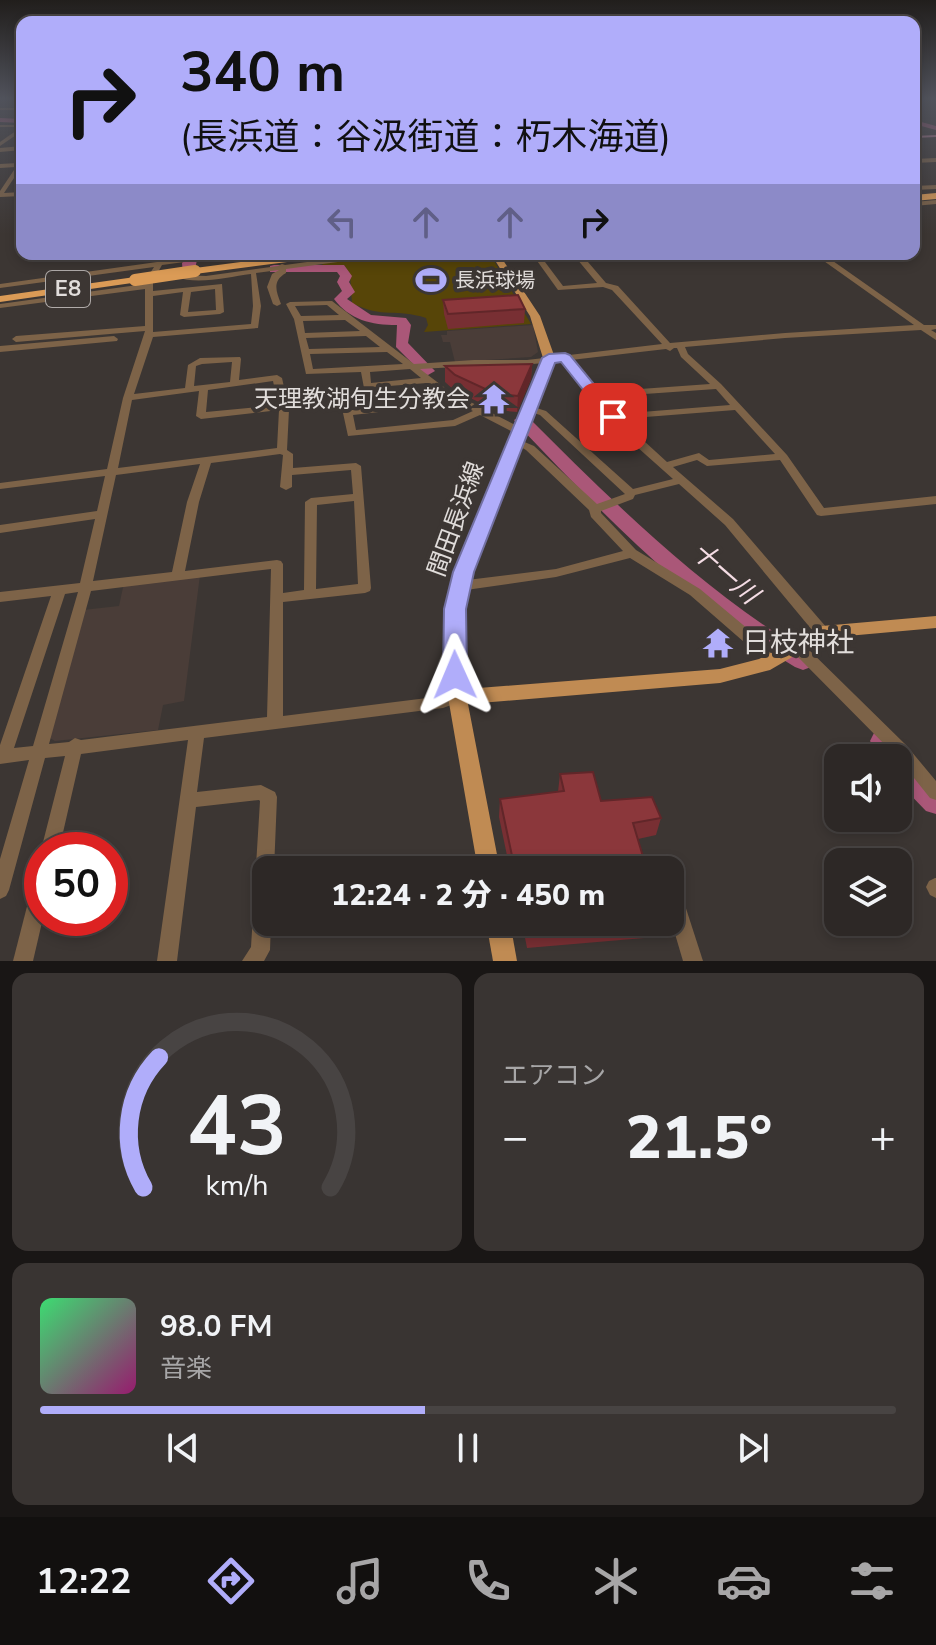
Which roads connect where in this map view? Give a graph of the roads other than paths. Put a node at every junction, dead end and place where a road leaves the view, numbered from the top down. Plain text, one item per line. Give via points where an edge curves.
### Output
1 (16, 171) edge
2 (0, 195) edge
3 (152, 260) edge
4 (162, 260) edge
5 (253, 260) edge
6 (274, 260) edge
7 (336, 260) edge
8 (499, 260) edge
9 (540, 260) edge
10 (582, 260) edge
11 (826, 260) edge
12 (282, 267) junction
13 (195, 269) junction
14 (254, 275) dead end
15 (143, 283) junction
16 (603, 285) junction
17 (0, 286) edge
18 (187, 289) junction
19 (0, 296) edge
20 (277, 304) junction
21 (290, 304) junction
22 (0, 306) edge
23 (257, 306) junction
24 (349, 317) junction
25 (298, 319) junction
26 (936, 327) edge
27 (922, 328) junction
28 (121, 329) junction
29 (149, 331) junction
30 (369, 333) junction
31 (302, 336) junction
32 (936, 337) edge
33 (16, 339) dead end
34 (114, 339) junction
35 (676, 347) junction
36 (0, 349) edge
37 (390, 349) junction
38 (306, 352) junction
39 (110, 353) dead end
40 (549, 358) junction
41 (565, 358) junction
42 (416, 367) junction
43 (365, 370) junction
44 (427, 380) junction
45 (234, 383) junction
46 (718, 386) junction
47 (204, 388) junction
48 (189, 391) junction
49 (446, 393) junction
50 (594, 395) junction
51 (128, 398) junction
52 (282, 407) junction
53 (737, 407) junction
54 (526, 410) junction
55 (480, 411) junction
56 (613, 417) junction
57 (516, 434) junction
58 (282, 451) junction
59 (783, 457) junction
60 (206, 461) junction
61 (664, 466) junction
62 (114, 470) junction
63 (287, 472) junction
64 (681, 480) junction
65 (0, 486) edge
66 (286, 487) dead end
67 (631, 493) junction
68 (359, 497) junction
69 (936, 500) edge
70 (595, 509) junction
71 (103, 514) junction
72 (0, 529) edge
73 (632, 553) junction
74 (178, 574) junction
75 (86, 586) junction
76 (459, 586) junction
77 (59, 591) junction
78 (310, 593) junction
79 (0, 597) edge
80 (276, 598) junction
81 (936, 622) edge
82 (822, 632) junction
83 (789, 651) junction
84 (457, 697) junction
85 (275, 722) junction
86 (197, 732) junction
87 (75, 745) junction
88 (40, 751) junction
89 (2, 756) edge
90 (936, 793) edge
91 (189, 800) junction
92 (54, 832) edge
93 (267, 856) edge
94 (486, 856) edge
95 (0, 890) edge
96 (684, 932) edge
97 (29, 936) edge
98 (262, 936) edge
99 (501, 936) edge
100 (23, 961) edge
101 (167, 961) edge
102 (252, 961) edge
103 (505, 961) edge
104 (693, 961) edge

1 - 2 street
3 - 17 street
4 - 15 street
5 - 13 highway, E8
6 - 13 highway, E8
7 - 12 street
8 - 40 main road via 535,316
9 - 16 street via 561,288
10 - 16 street
11 - 27 street
12 - 15 street
12 - 20 street via 271,287
13 - 15 highway, E8, bridge
14 - 23 street
15 - 18 street
15 - 19 highway, E8
15 - 22 street
15 - 29 street
16 - 35 street via 615,288
18 - 18 street via 219,286 220,312 184,315
20 - 21 street
20 - 23 street
21 - 24 street via 329,303
21 - 25 street
23 - 29 street via 255,326
24 - 25 street
24 - 30 street
25 - 31 street
26 - 27 street
27 - 32 street
27 - 35 street
28 - 29 street
28 - 33 street
28 - 34 street
29 - 51 street
30 - 31 street
30 - 37 street
31 - 38 street
34 - 36 street
34 - 39 street
35 - 41 street
35 - 46 street
37 - 38 street
37 - 42 street
38 - 43 street via 309,372
40 - 41 street
40 - 42 street
40 - 54 main road, 間田長浜線
41 - 50 street
42 - 43 street
42 - 44 street
43 - 44 street via 367,386
44 - 49 street
45 - 47 street
45 - 48 street via 237,359 200,361 192,365
45 - 52 street via 279,378
46 - 50 street
46 - 53 street
47 - 48 street
47 - 52 street via 201,416
48 - 51 street
49 - 55 street
49 - 55 street via 421,404 348,413 352,434 455,423
50 - 56 street
51 - 62 street
52 - 58 street
53 - 56 street
53 - 59 street
54 - 57 main road, 間田長浜線
54 - 67 street via 543,413
55 - 57 street
56 - 61 street
57 - 70 street
57 - 76 main road, 間田長浜線
58 - 60 street
58 - 63 street via 288,454
59 - 61 street via 707,463 699,456
59 - 69 street via 821,512
60 - 62 street
60 - 74 street
61 - 64 street
62 - 65 street
62 - 71 street
63 - 66 street
63 - 68 street via 356,466
64 - 67 street
64 - 82 street via 729,522
67 - 70 street
68 - 78 street via 311,502
68 - 78 street via 365,588
70 - 73 street
71 - 72 street
71 - 75 street
73 - 76 street via 556,573
73 - 83 street via 695,592 749,638
74 - 75 street
74 - 80 street via 277,564
75 - 77 street
75 - 88 street
76 - 84 main road, 間田長浜線
77 - 79 street
77 - 89 street
78 - 80 street
80 - 85 street
81 - 82 main road
82 - 83 main road
83 - 84 main road via 764,665 720,676
83 - 90 street via 900,750
84 - 85 street
84 - 94 main road, 間田長浜線
85 - 86 street
86 - 87 street
86 - 91 street
87 - 88 street
87 - 92 street
88 - 89 street
88 - 95 street
91 - 93 street via 261,792 269,797
91 - 101 street
96 - 104 street
97 - 100 street
98 - 102 street
99 - 103 main road

